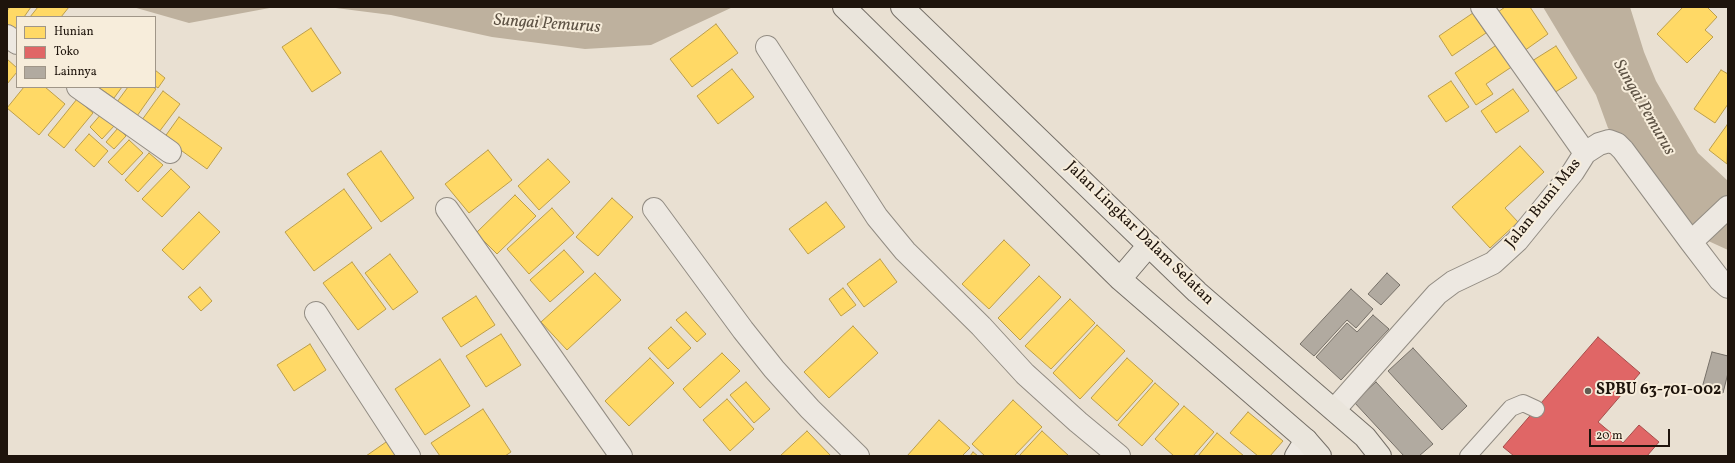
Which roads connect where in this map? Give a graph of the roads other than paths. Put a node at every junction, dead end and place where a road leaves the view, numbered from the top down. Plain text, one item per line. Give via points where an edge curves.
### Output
1 (844, 7) edge
2 (902, 7) edge
3 (1482, 7) edge
4 (7, 36) edge
5 (16, 43) edge
6 (767, 46) dead end
7 (79, 88) edge
8 (170, 152) dead end
9 (1585, 153) junction
10 (1728, 207) edge
11 (447, 209) dead end
12 (654, 209) dead end
13 (1694, 239) junction
14 (1149, 245) junction
15 (1120, 279) junction
16 (1728, 287) edge
17 (316, 313) dead end
18 (1335, 409) junction
19 (1536, 409) dead end
20 (1307, 451) edge
21 (409, 456) edge
22 (621, 456) edge
23 (858, 456) edge
24 (1119, 456) edge
25 (1380, 456) edge
26 (1468, 456) edge

1 - 15 main road
2 - 14 main road, Jalan Lingkar Dalam Selatan
3 - 9 street
4 - 5 street
6 - 24 street via 877,217 905,251 981,326 1025,374
7 - 8 street
9 - 13 street, Jalan Bumi Mas via 1609,141 1617,144
9 - 18 street, Jalan Bumi Mas via 1573,172 1517,241 1493,263 1453,282 1437,294
10 - 13 street
11 - 22 street
12 - 23 street via 774,369
13 - 16 street, Jalan Bumi Mas via 1720,280
14 - 15 main road
14 - 18 main road, Jalan Lingkar Dalam Selatan via 1197,292
15 - 20 main road
17 - 21 street
18 - 25 main road, Jalan Lingkar Dalam Selatan via 1365,437
19 - 26 lane via 1523,402 1511,408

